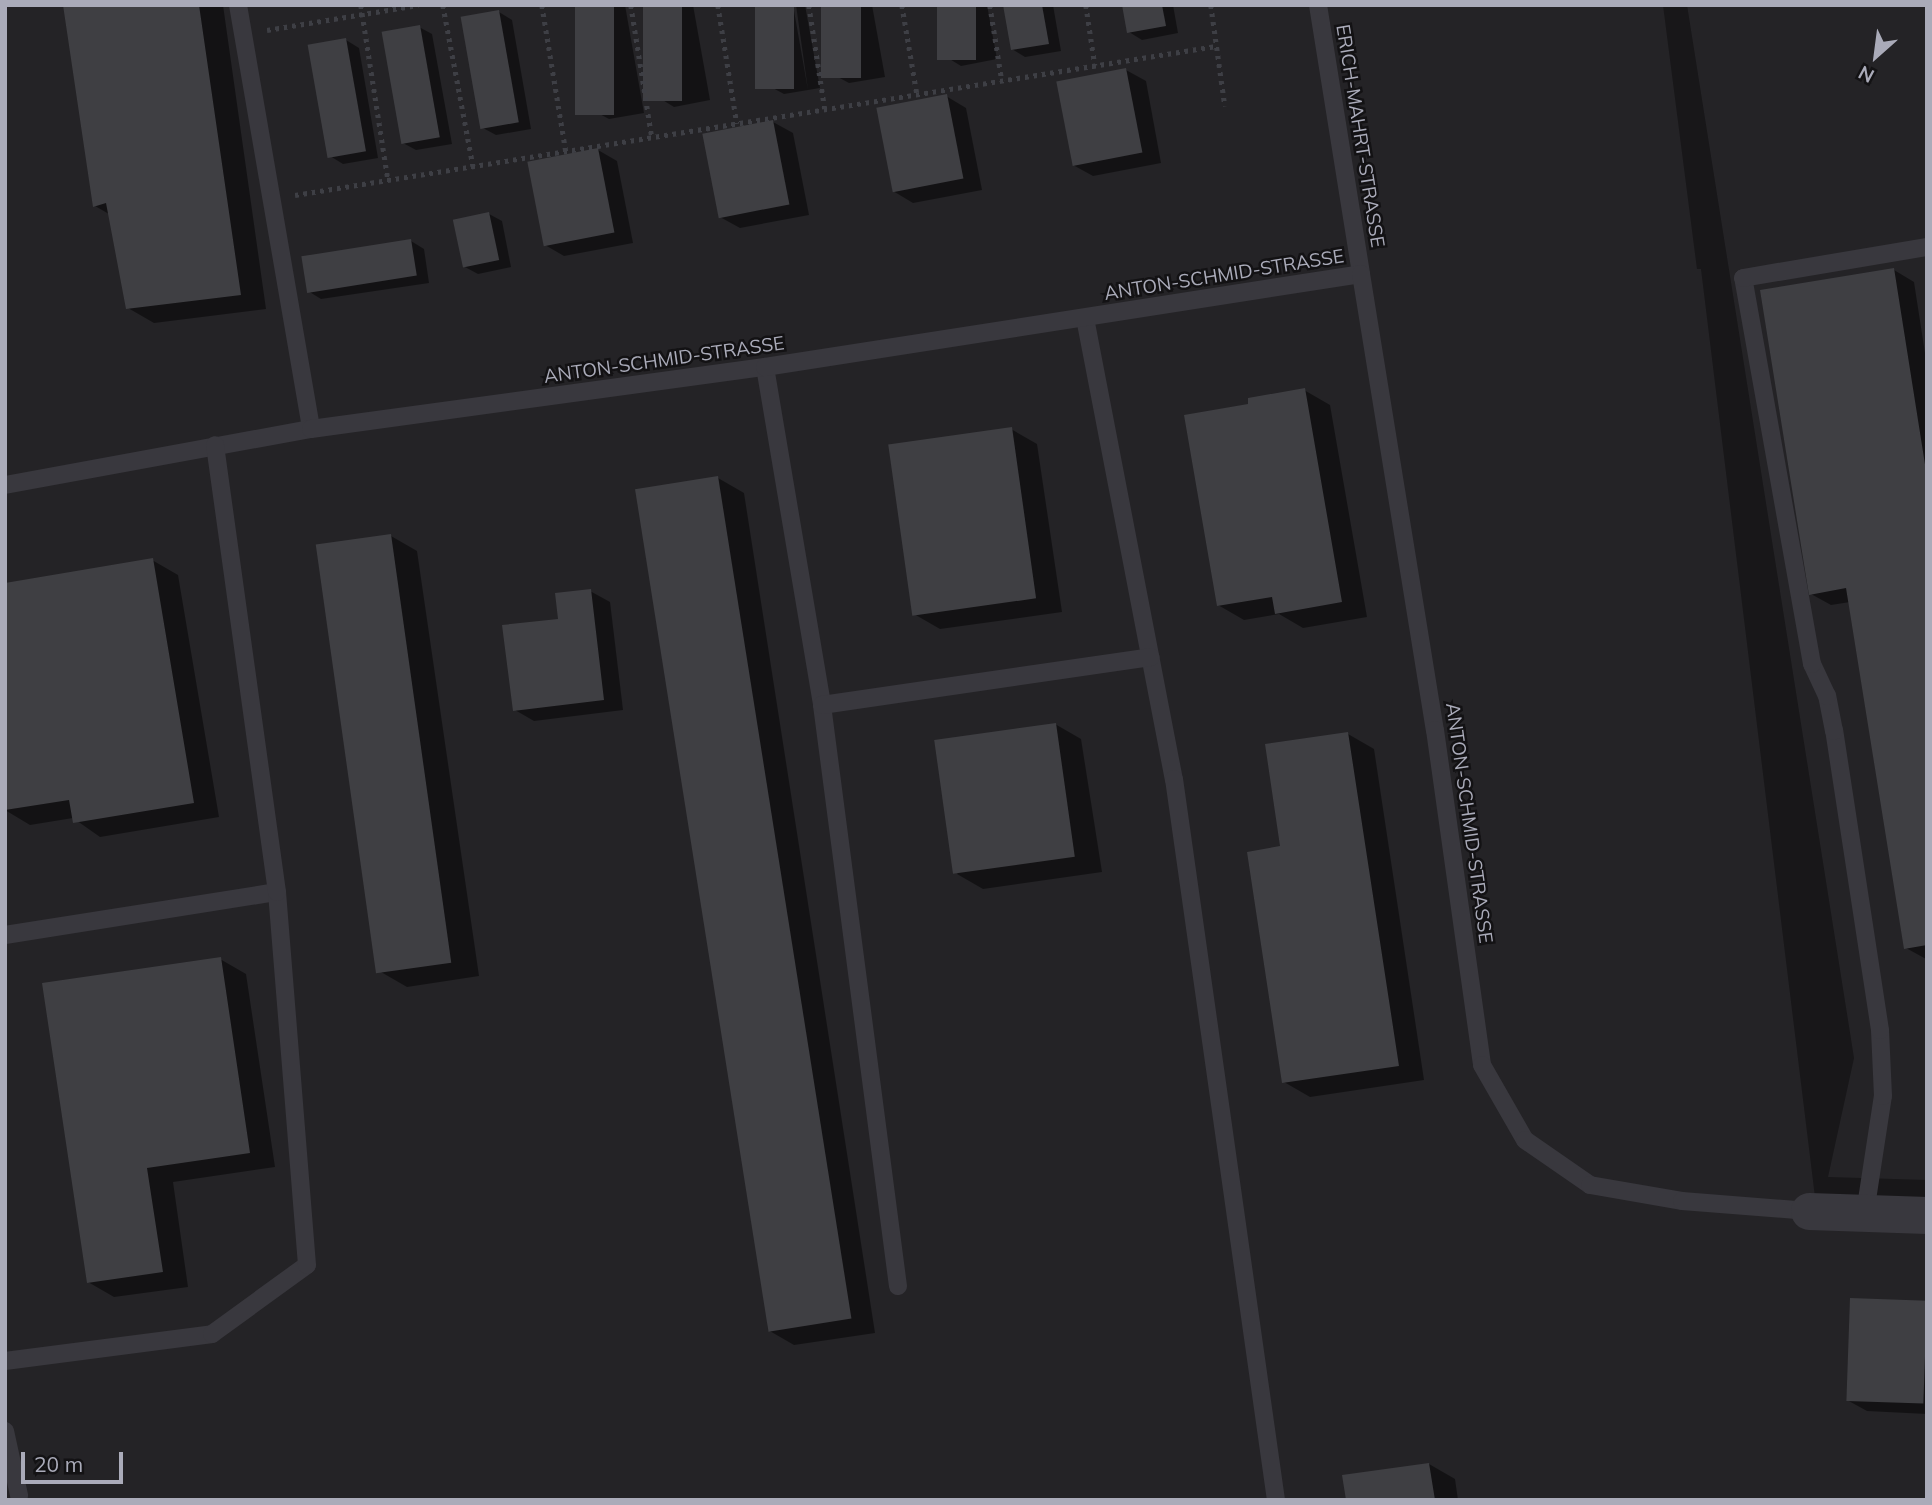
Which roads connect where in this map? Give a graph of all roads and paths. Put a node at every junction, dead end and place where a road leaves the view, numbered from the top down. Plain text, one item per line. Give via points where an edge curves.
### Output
1 (238, 5) edge
2 (361, 5) edge
3 (418, 5) edge
4 (443, 5) edge
5 (542, 5) edge
6 (631, 5) edge
7 (718, 5) edge
8 (809, 5) edge
9 (902, 5) edge
10 (990, 5) edge
11 (1086, 5) edge
12 (1211, 5) edge
13 (1318, 5) edge
14 (363, 15) junction
15 (242, 34) junction
16 (1216, 46) junction
17 (1095, 65) junction
18 (1002, 81) junction
19 (917, 94) junction
20 (1225, 106) dead end
21 (825, 109) junction
22 (737, 123) junction
23 (652, 137) junction
24 (566, 151) junction
25 (473, 166) junction
26 (388, 180) junction
27 (271, 198) junction
28 (1927, 247) edge
29 (1361, 274) junction
30 (1085, 318) junction
31 (765, 367) junction
32 (311, 429) junction
33 (215, 445) junction
34 (5, 485) edge
35 (1151, 657) junction
36 (822, 705) junction
37 (277, 892) junction
38 (5, 935) edge
39 (1809, 1212) joint
40 (1865, 1213) junction
41 (1927, 1215) edge
42 (898, 1286) dead end
43 (5, 1361) edge
44 (5, 1431) edge
45 (19, 1494) dead end
46 (1276, 1500) edge

1 - 15 lane
2 - 14 path
3 - 14 path
4 - 25 path
5 - 24 path
6 - 23 path
7 - 22 path
8 - 21 path
9 - 19 path
10 - 18 path
11 - 17 path
12 - 16 path
13 - 29 lane, ERICH-MAHRT-STRASSE
14 - 15 path
14 - 26 path
15 - 27 lane
16 - 17 path
16 - 20 path
17 - 18 path
18 - 19 path
19 - 21 path
21 - 22 path
22 - 23 path
23 - 24 path
24 - 25 path
25 - 26 path
26 - 27 path
27 - 32 lane
28 - 40 lane via 1743,278 1812,664 1827,696 1834,731 1880,1030 1882,1096
29 - 30 lane, ANTON-SCHMID-STRASSE
29 - 39 lane, ANTON-SCHMID-STRASSE via 1433,716 1482,1065 1525,1140 1590,1185 1682,1201
30 - 31 lane, ANTON-SCHMID-STRASSE
30 - 35 lane
31 - 32 lane, ANTON-SCHMID-STRASSE
31 - 36 lane
32 - 33 lane, ANTON-SCHMID-STRASSE
33 - 34 lane, ANTON-SCHMID-STRASSE
33 - 37 lane
35 - 36 lane
35 - 46 lane via 1174,779
36 - 42 lane
37 - 38 lane
37 - 43 lane via 307,1265 212,1334
39 - 40 street
40 - 41 street
44 - 45 lane

